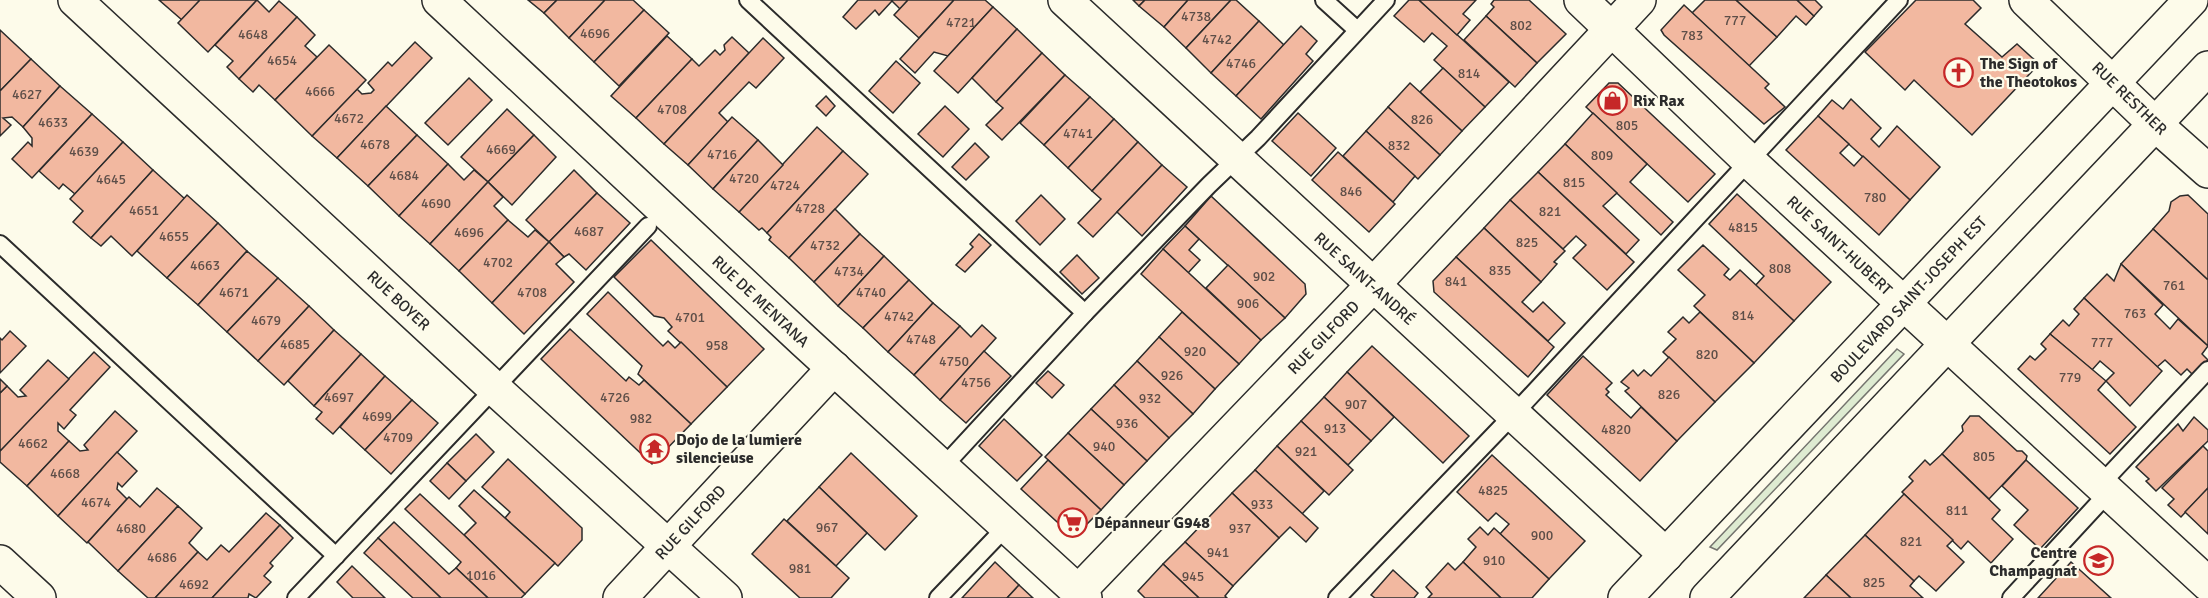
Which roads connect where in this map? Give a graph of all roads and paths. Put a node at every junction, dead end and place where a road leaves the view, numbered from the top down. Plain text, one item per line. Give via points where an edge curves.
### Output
1 (75, 0) edge
2 (439, 0) edge
3 (748, 0) edge
4 (1065, 0) edge
5 (1324, 0) edge
6 (1386, 0) edge
7 (1581, 0) edge
8 (1639, 0) edge
9 (1899, 0) edge
10 (2026, 0) edge
11 (2191, 0) edge
12 (1611, 29) junction
13 (1357, 30) junction
14 (2208, 68) edge
15 (2113, 82) junction
16 (2155, 124) junction
17 (1236, 159) junction
18 (1749, 161) junction
19 (2208, 171) edge
20 (648, 226) dead end
21 (0, 244) edge
22 (1373, 285) junction
23 (1904, 304) junction
24 (1085, 313) junction
25 (1947, 344) junction
26 (834, 368) junction
27 (2208, 371) edge
28 (495, 388) junction
29 (1513, 415) junction
30 (942, 468) junction
31 (2104, 489) junction
32 (1006, 527) junction
33 (668, 547) junction
34 (1666, 555) junction
35 (336, 556) junction
36 (0, 562) edge
37 (2208, 584) edge
38 (1082, 595) edge
39 (1712, 596) edge
40 (39, 598) edge
41 (296, 598) edge
42 (620, 598) edge
43 (725, 598) edge
44 (938, 598) edge
45 (1337, 598) edge
46 (1625, 598) edge
47 (2011, 598) edge

1 - 28 street, RUE BOYER
2 - 26 street, RUE DE MENTANA
3 - 24 lane
4 - 17 street, RUE SAINT-ANDRÉ
5 - 13 lane
6 - 13 lane
7 - 12 street, RUE SAINT-HUBERT
8 - 12 street, RUE GILFORD
9 - 18 lane
10 - 15 street, RUE RESTHER
11 - 15 street, BOULEVARD SAINT-JOSEPH EST
12 - 18 street, RUE SAINT-HUBERT
12 - 22 street, RUE GILFORD
13 - 17 lane
14 - 16 street
15 - 16 street, RUE RESTHER
15 - 23 street, BOULEVARD SAINT-JOSEPH EST
16 - 19 street, RUE RESTHER
16 - 25 street
17 - 22 street, RUE SAINT-ANDRÉ
17 - 24 lane
18 - 23 street, RUE SAINT-HUBERT
18 - 29 lane
20 - 28 lane
21 - 35 lane
22 - 29 street, RUE SAINT-ANDRÉ
22 - 38 street, RUE GILFORD
23 - 25 street, RUE SAINT-HUBERT
23 - 34 street, BOULEVARD SAINT-JOSEPH EST
24 - 30 lane
25 - 31 street, RUE SAINT-HUBERT
25 - 39 street
26 - 30 street, RUE DE MENTANA
26 - 33 street, RUE GILFORD
27 - 31 lane
28 - 33 street, RUE BOYER
28 - 35 lane
29 - 34 street, RUE SAINT-ANDRÉ
29 - 45 lane
30 - 32 street, RUE DE MENTANA
31 - 37 street, RUE SAINT-HUBERT
31 - 47 lane
32 - 38 street, RUE DE MENTANA
32 - 44 lane
33 - 42 street, RUE GILFORD
33 - 43 street, RUE BOYER
34 - 46 street, BOULEVARD SAINT-JOSEPH EST
35 - 41 lane
36 - 40 street

